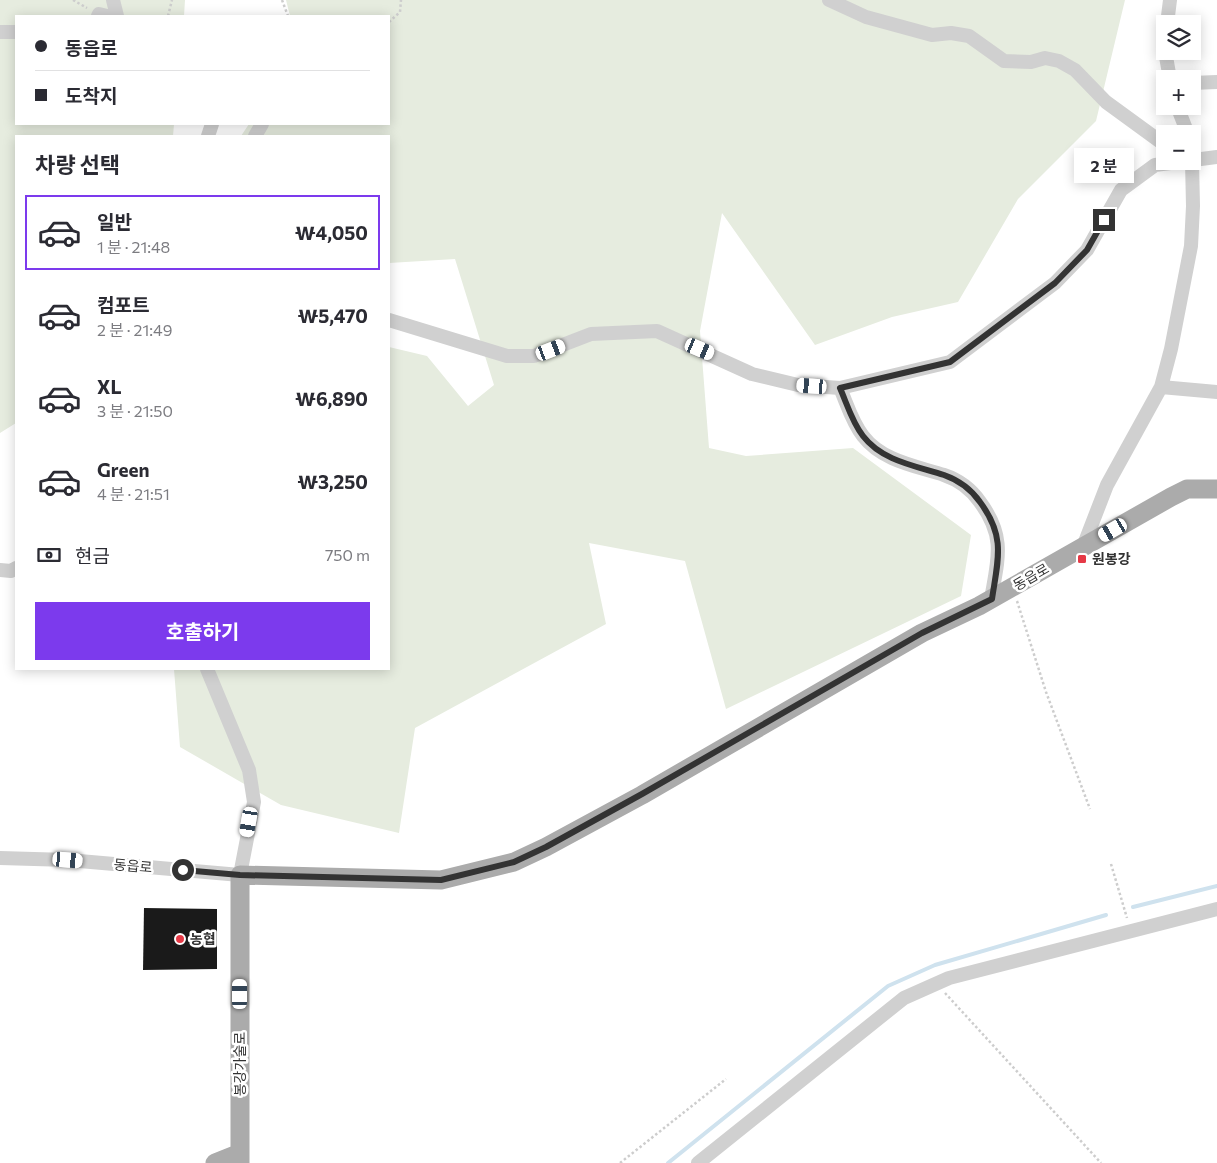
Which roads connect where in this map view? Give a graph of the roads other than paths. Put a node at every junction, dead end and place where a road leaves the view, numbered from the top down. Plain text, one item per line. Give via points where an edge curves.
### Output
1 (113, 0) edge
2 (829, 0) edge
3 (1170, 0) edge
4 (117, 15) edge
5 (1168, 15) edge
6 (0, 32) edge
7 (15, 32) edge
8 (1217, 82) edge
9 (1201, 83) edge
10 (1156, 138) edge
11 (1217, 157) edge
12 (1201, 160) edge
13 (1156, 164) edge
14 (1192, 170) edge
15 (390, 320) edge
16 (1161, 387) junction
17 (840, 388) junction
18 (1217, 392) edge
19 (1217, 489) edge
20 (1083, 547) junction
21 (15, 569) edge
22 (0, 570) edge
23 (992, 599) junction
24 (207, 670) edge
25 (0, 858) edge
26 (240, 875) junction
27 (1217, 909) edge
28 (240, 1158) edge
29 (215, 1163) edge
30 (698, 1163) edge

1 - 4 street
2 - 10 street via 866,17 932,34 969,36 1004,61 1031,62 1045,58 1059,61 1075,70 1106,102
3 - 5 street
6 - 7 street
8 - 9 street
11 - 12 street
13 - 17 street via 1122,190 1087,250 1062,276 950,362
14 - 16 street via 1191,246 1172,349
15 - 17 street via 507,356 534,356 591,334 657,331 752,374 798,385
16 - 18 street
16 - 20 street via 1107,485
17 - 23 street via 864,437 887,456 910,467 945,476 971,490 988,512 997,532 999,556
19 - 20 main road, 동읍로 via 1187,490
20 - 23 main road, 동읍로
21 - 22 street
23 - 26 main road, 동읍로 via 922,633 642,794 514,862 441,880
24 - 26 street via 249,770 254,802
25 - 26 street, 동읍로 via 68,860
26 - 28 main road, 봉강가술로
27 - 30 street via 939,982 904,998
28 - 29 main road

